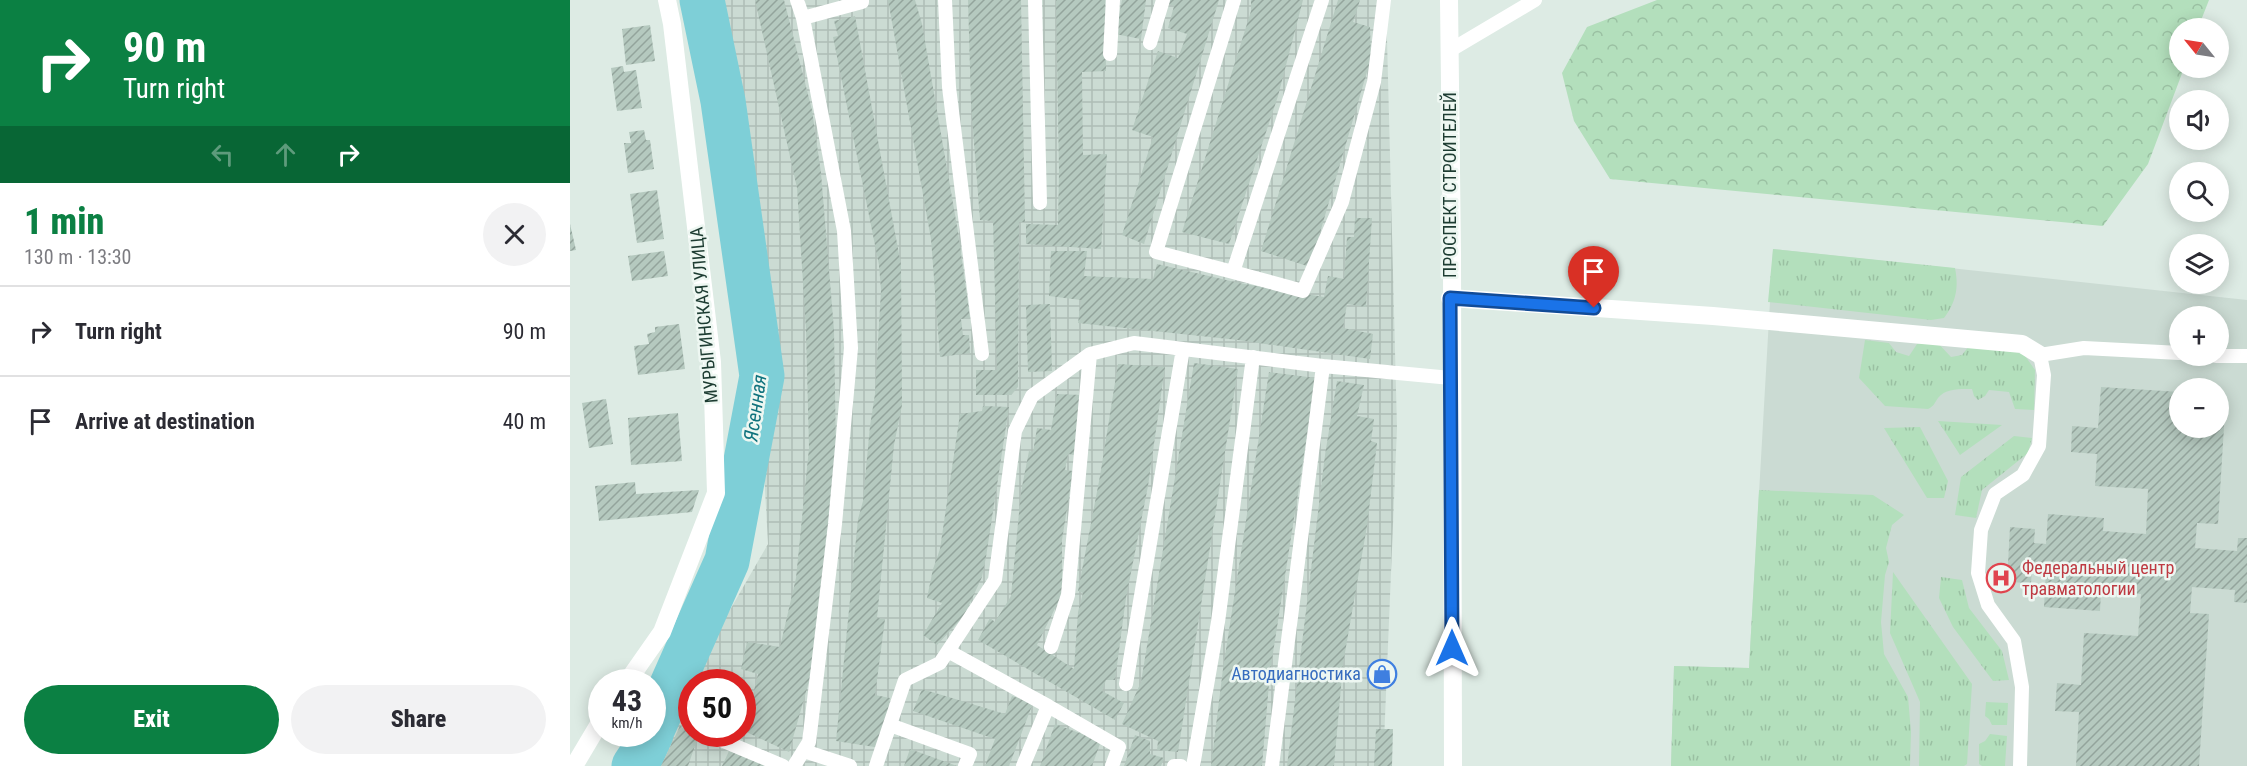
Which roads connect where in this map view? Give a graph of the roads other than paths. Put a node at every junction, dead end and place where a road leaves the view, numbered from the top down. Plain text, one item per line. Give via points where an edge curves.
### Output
1 (667, 0) edge
2 (797, 0) edge
3 (862, 0) edge
4 (945, 0) edge
5 (1035, 0) edge
6 (1113, 0) edge
7 (1163, 0) edge
8 (1234, 0) edge
9 (1322, 0) edge
10 (1384, 0) edge
11 (1449, 0) edge
12 (1535, 0) edge
13 (803, 18) junction
14 (1150, 43) dead end
15 (1449, 51) junction
16 (1110, 54) dead end
17 (1040, 203) dead end
18 (1233, 272) junction
19 (1450, 298) junction
20 (1183, 349) junction
21 (2169, 352) edge
22 (982, 354) dead end
23 (1090, 354) junction
24 (2040, 355) junction
25 (2229, 356) edge
26 (2247, 356) edge
27 (1253, 357) junction
28 (1323, 366) junction
29 (1451, 378) junction
30 (1051, 647) dead end
31 (948, 651) junction
32 (636, 669) edge
33 (1126, 684) dead end
34 (1047, 706) junction
35 (890, 725) junction
36 (588, 742) edge
37 (738, 747) edge
38 (804, 751) junction
39 (574, 766) edge
40 (783, 766) edge
41 (794, 766) edge
42 (850, 766) edge
43 (876, 766) edge
44 (965, 766) edge
45 (1023, 766) edge
46 (1112, 766) edge
47 (1174, 766) edge
48 (1181, 766) edge
49 (1192, 766) edge
50 (1272, 766) edge
51 (1453, 766) edge
52 (2020, 766) edge

1 - 32 street, МУРЫГИНСКАЯ УЛИЦА via 712,362 716,493 662,632
2 - 13 lane
3 - 13 lane
4 - 22 lane via 949,87
5 - 17 lane
6 - 16 lane
7 - 14 lane
8 - 18 lane via 1156,252
9 - 18 lane
10 - 18 lane via 1374,82 1345,191 1303,291
11 - 15 street, ПРОСПЕКТ СТРОИТЕЛЕЙ
12 - 15 lane
13 - 38 lane via 844,231 850,348 835,524 809,742
15 - 19 street, ПРОСПЕКТ СТРОИТЕЛЕЙ
19 - 24 street via 1713,316 2022,344
19 - 29 street, ПРОСПЕКТ СТРОИТЕЛЕЙ
20 - 23 lane via 1134,343
20 - 27 lane
20 - 33 lane
21 - 24 lane via 2084,348
23 - 30 lane via 1068,595
23 - 31 lane via 1032,396 1015,431 995,580
24 - 52 lane via 2044,375 2039,446 2023,475 1995,494 1981,530 1978,573 1988,605 2014,641 2022,687
25 - 26 lane
27 - 28 lane
27 - 49 lane via 1218,622
28 - 29 lane
28 - 50 lane
29 - 51 street, ПРОСПЕКТ СТРОИТЕЛЕЙ
31 - 34 lane
31 - 35 lane via 940,663 905,680
34 - 45 lane
34 - 46 lane via 1119,747
35 - 43 lane
35 - 44 lane via 970,754
36 - 39 street
37 - 40 lane
38 - 41 lane
38 - 42 lane
47 - 48 lane

